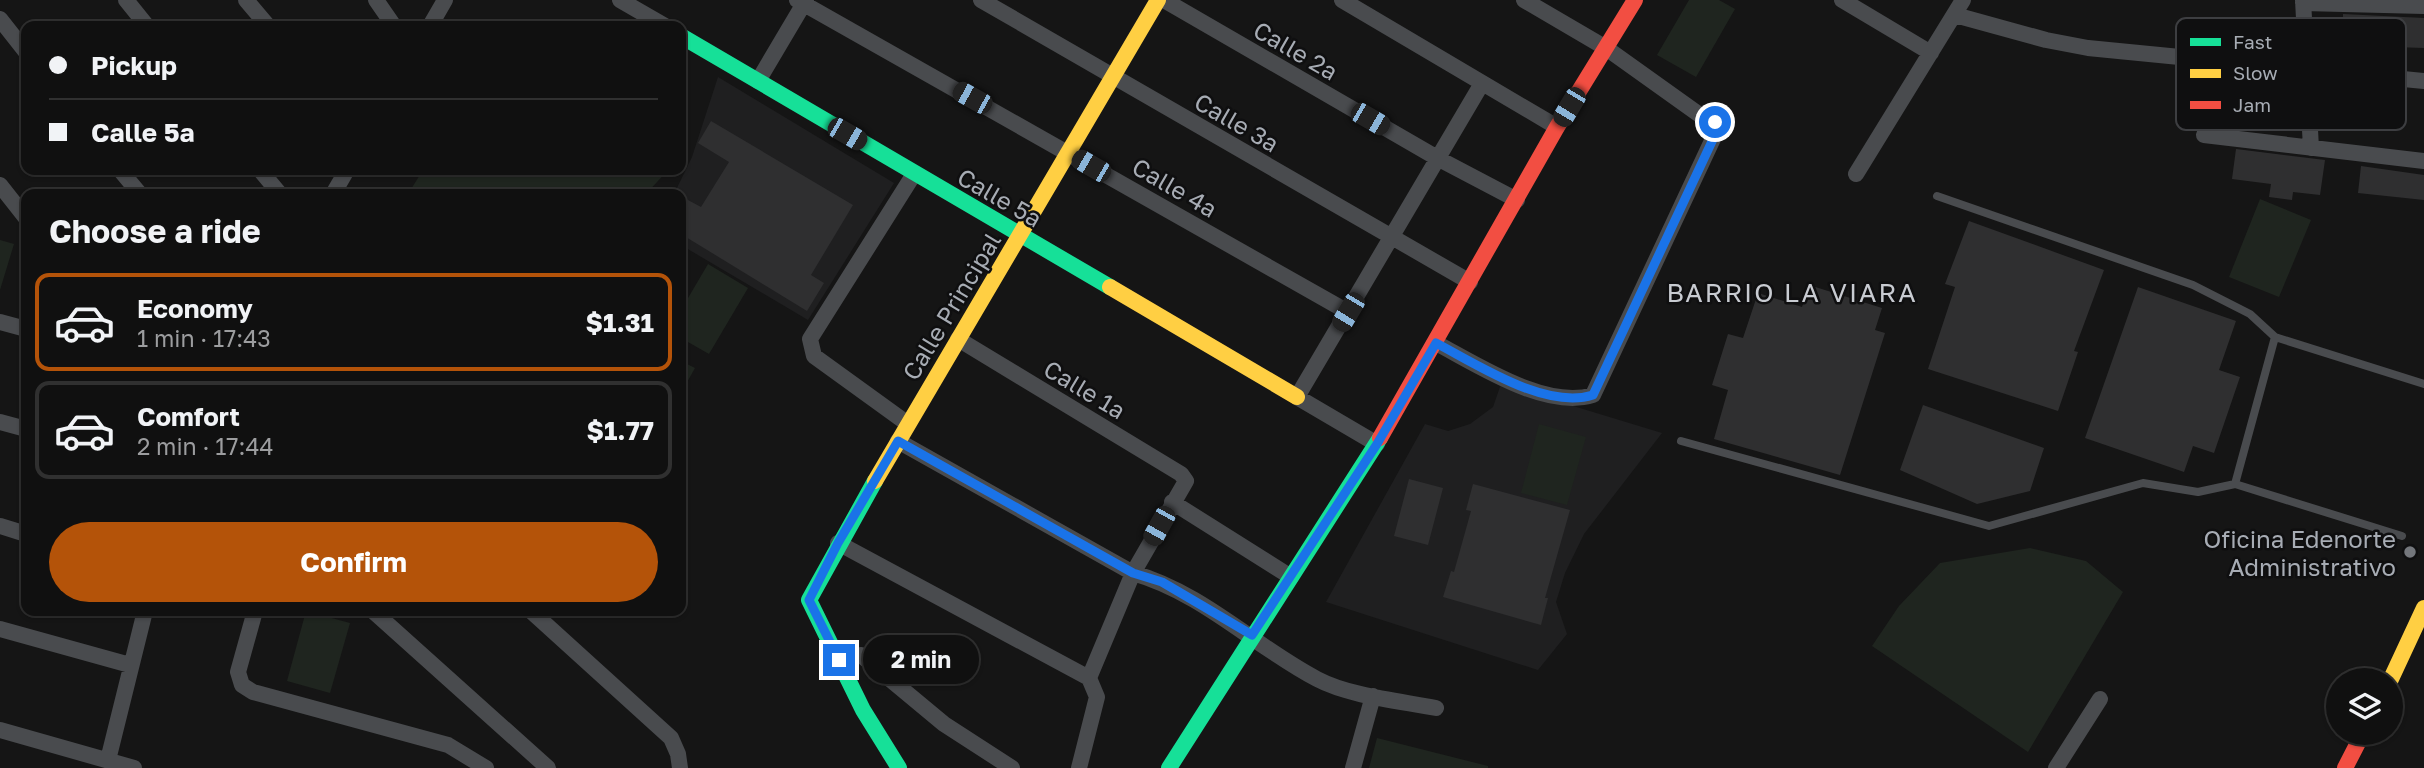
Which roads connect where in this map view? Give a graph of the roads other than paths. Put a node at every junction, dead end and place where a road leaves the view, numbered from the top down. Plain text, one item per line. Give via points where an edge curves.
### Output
1 (126, 0) edge
2 (246, 0) edge
3 (376, 0) edge
4 (445, 0) edge
5 (620, 0) edge
6 (981, 0) edge
7 (1158, 0) edge
8 (1164, 0) edge
9 (1342, 0) edge
10 (1524, 0) edge
11 (1634, 0) edge
12 (1842, 0) edge
13 (802, 1) edge
14 (2303, 2) edge
15 (2424, 6) edge
16 (1959, 7) edge
17 (0, 19) edge
18 (143, 21) edge
19 (264, 21) edge
20 (391, 21) edge
21 (433, 21) edge
22 (656, 21) edge
23 (686, 39) edge
24 (21, 46) edge
25 (1606, 48) junction
26 (1931, 53) junction
27 (2176, 56) edge
28 (1113, 76) junction
29 (2406, 79) edge
30 (2424, 81) edge
31 (758, 82) junction
32 (1481, 85) junction
33 (1558, 127) junction
34 (2310, 130) edge
35 (2204, 135) dead end
36 (2311, 148) junction
37 (1068, 152) junction
38 (1439, 159) junction
39 (2424, 161) edge
40 (914, 174) junction
41 (1856, 174) dead end
42 (124, 175) edge
43 (264, 175) edge
44 (0, 185) edge
45 (136, 189) edge
46 (276, 189) edge
47 (1937, 195) dead end
48 (1517, 200) junction
49 (21, 212) edge
50 (1020, 234) junction
51 (1392, 238) junction
52 (1470, 282) junction
53 (1348, 312) junction
54 (0, 322) edge
55 (21, 328) edge
56 (2275, 337) junction
57 (958, 339) junction
58 (1436, 343) junction
59 (2424, 384) edge
60 (1297, 397) junction
61 (0, 422) edge
62 (908, 424) junction
63 (21, 428) edge
64 (898, 441) junction
65 (1681, 441) dead end
66 (1377, 444) junction
67 (2235, 484) junction
68 (1172, 502) junction
69 (0, 526) edge
70 (21, 532) edge
71 (2402, 536) dead end
72 (838, 543) junction
73 (1133, 573) junction
74 (1291, 577) junction
75 (2424, 608) edge
76 (144, 616) edge
77 (254, 616) edge
78 (379, 616) edge
79 (537, 616) edge
80 (0, 629) edge
81 (1252, 635) junction
82 (839, 660) junction
83 (130, 665) junction
84 (2396, 668) edge
85 (1089, 678) junction
86 (1373, 696) junction
87 (2100, 699) dead end
88 (1436, 708) dead end
89 (0, 730) edge
90 (2357, 745) edge
91 (108, 760) junction
92 (134, 768) edge
93 (486, 768) edge
94 (548, 768) edge
95 (680, 768) edge
96 (899, 768) edge
97 (1012, 768) edge
98 (1079, 768) edge
99 (1169, 768) edge
100 (1353, 768) edge
101 (2056, 768) edge
102 (2345, 768) edge

1 - 18 street
2 - 19 street
3 - 20 street
4 - 21 street
5 - 22 street
6 - 28 street, Calle 3ª
7 - 28 street, Calle Principal
8 - 38 street, Calle 2ª
9 - 32 street
10 - 25 street
11 - 25 street
12 - 26 street
13 - 31 street
13 - 37 street, Calle 4ª
14 - 15 street
16 - 26 street
16 - 27 street via 2046,40
17 - 24 street
23 - 31 street, Calle 5ª
25 - 33 street
25 - 58 street via 1718,128 1593,395 1578,400 1551,396 1503,378
26 - 41 street
28 - 37 street, Calle Principal
28 - 51 street, Calle 3ª
29 - 30 street
31 - 40 street, Calle 5ª
32 - 33 street
32 - 38 street
33 - 48 street
34 - 36 street
35 - 36 street
36 - 39 street
37 - 50 street, Calle Principal
37 - 53 street, Calle 4ª
38 - 48 street, Calle 2ª
38 - 51 street
40 - 50 street, Calle 5ª
40 - 62 street via 810,339 814,356
42 - 45 street
43 - 46 street
44 - 49 street
47 - 56 lane via 2193,285 2250,314
48 - 52 street
50 - 57 street, Calle Principal
50 - 60 street, Calle 5ª
51 - 52 street, Calle 3ª
51 - 53 street
52 - 58 street
53 - 60 street
54 - 55 street
56 - 59 lane
56 - 67 lane
57 - 62 street, Calle Principal
57 - 68 street, Calle 1ª via 1181,474 1186,481
58 - 66 street
60 - 66 street
61 - 63 street
62 - 64 street, Calle Principal
64 - 72 street, Calle Principal
64 - 73 street
65 - 67 lane via 1989,526 2143,483 2198,492
66 - 74 street
67 - 71 lane
68 - 73 street
68 - 74 street
69 - 70 street
72 - 82 street, Calle Principal via 809,600
72 - 85 street
73 - 81 street via 1162,582
73 - 85 street
74 - 81 street
75 - 84 street
76 - 83 street
77 - 93 street via 238,672 242,685 253,692 448,745
78 - 94 street
79 - 95 street via 671,737
80 - 83 street
81 - 86 street via 1319,681
81 - 99 street
82 - 96 street
82 - 97 street via 861,655 944,724
83 - 91 street
85 - 98 street via 1097,697
86 - 88 street
86 - 100 street
87 - 101 street
89 - 91 street
90 - 102 street
91 - 92 street

